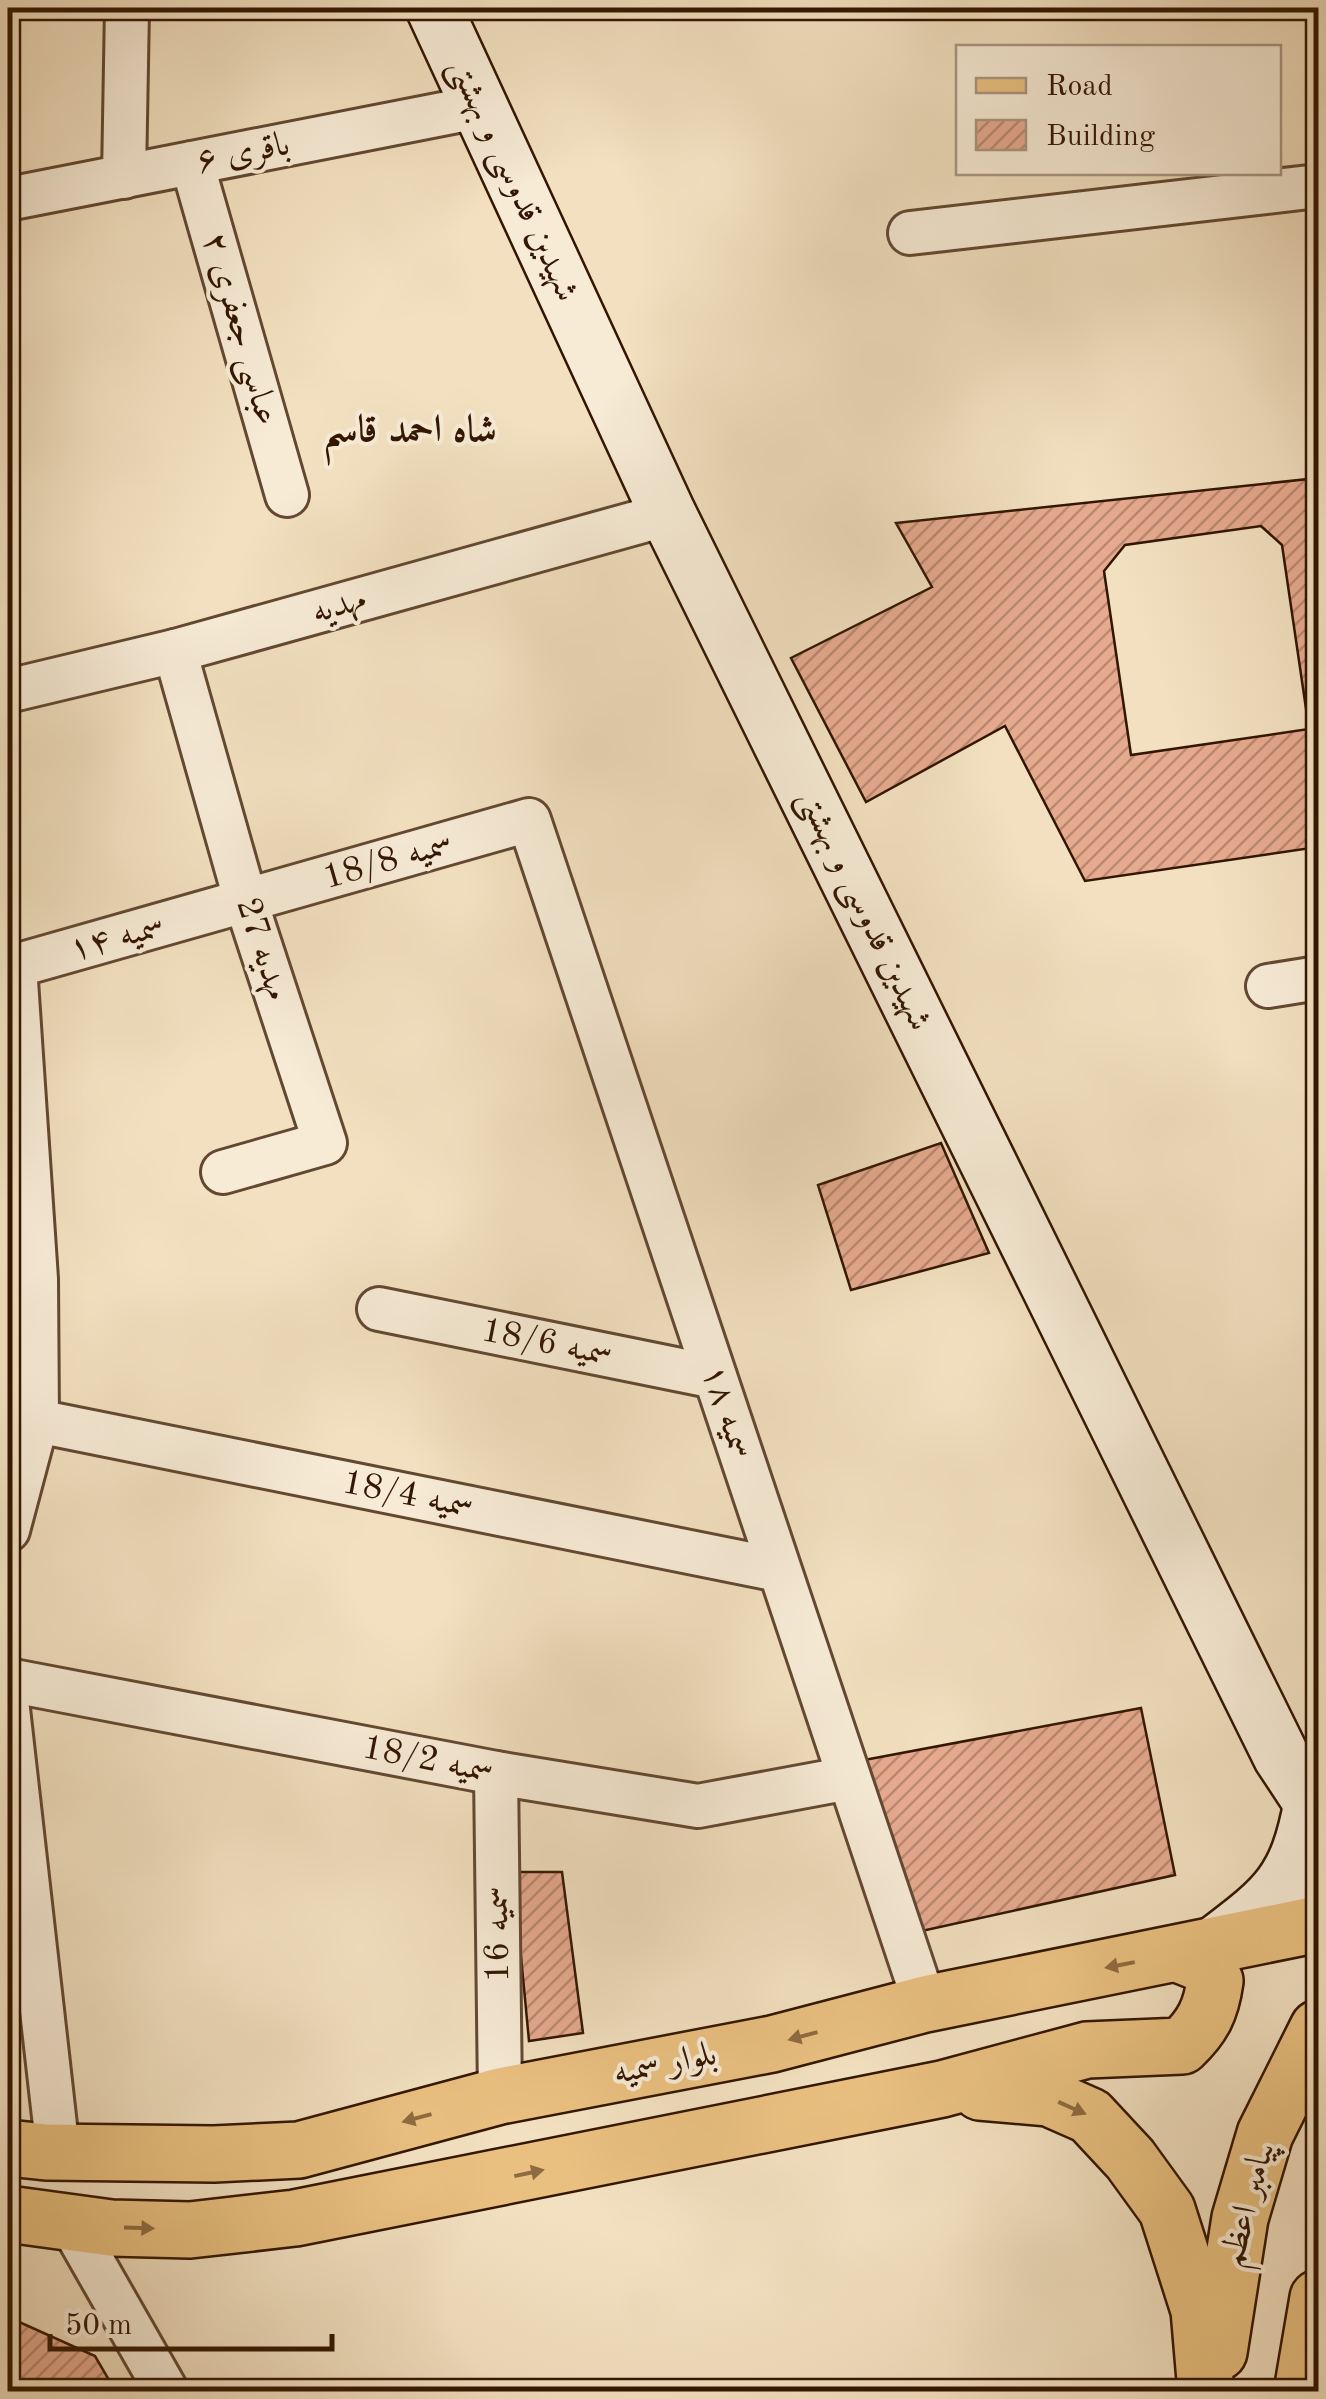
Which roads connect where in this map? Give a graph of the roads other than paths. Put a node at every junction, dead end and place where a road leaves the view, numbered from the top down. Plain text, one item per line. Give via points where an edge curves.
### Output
1 (127, 8) edge
2 (434, 8) edge
3 (478, 107) junction
4 (192, 163) junction
5 (124, 176) junction
6 (1318, 186) edge
7 (8, 199) edge
8 (910, 232) dead end
9 (288, 494) dead end
10 (668, 514) junction
11 (175, 651) junction
12 (8, 690) edge
13 (529, 820) joint
14 (246, 902) junction
15 (1318, 978) edge
16 (1268, 986) dead end
17 (223, 1172) dead end
18 (22, 1280) edge
19 (379, 1309) dead end
20 (715, 1377) junction
21 (37, 1421) junction
22 (8, 1530) edge
23 (780, 1570) junction
24 (8, 1680) edge
25 (8, 1709) edge
26 (496, 1772) junction
27 (849, 1778) junction
28 (1315, 1804) edge
29 (1318, 1924) edge
30 (1195, 1950) junction
31 (925, 2004) junction
32 (1318, 2028) edge
33 (942, 2088) junction
34 (500, 2096) junction
35 (33, 2150) edge
36 (8, 2214) edge
37 (70, 2222) junction
38 (1318, 2298) edge
39 (167, 2392) edge
40 (1206, 2392) edge
41 (1214, 2392) edge
42 (1302, 2392) edge

1 - 5 street
2 - 3 street, شهیدین قدوسی و بهشتی
3 - 4 street, ۶ باقری
3 - 10 street, شهیدین قدوسی و بهشتی
4 - 5 street, ۶ باقری
4 - 9 street, عباسی جعفری ۲
5 - 7 street, ۶ باقری
6 - 8 street
10 - 11 street, مهدیه
10 - 28 street, شهیدین قدوسی و بهشتی via 1281,1756
11 - 12 street, مهدیه
11 - 14 street, مهدیه 27
13 - 14 street, سمیه 18/8
13 - 20 street, سمیه ۱۸
14 - 17 street, مهدیه 27 via 324,1143
14 - 18 street, سمیه ۱۴ via 15,966
15 - 16 street
18 - 21 street, سمیه ۱۴
19 - 20 street, سمیه 18/6
20 - 23 street, سمیه ۱۸
21 - 22 street, سمیه ۱۴
21 - 23 street, سمیه 18/4
23 - 27 street, سمیه ۱۸
24 - 26 street, سمیه 18/2
25 - 35 street
26 - 27 street, سمیه 18/2 via 698,1806
26 - 34 street, سمیه 16
27 - 31 street, سمیه ۱۸
28 - 30 street via 1289,1879 1259,1911
29 - 30 main road, بلوار سمیه
30 -> 31 main road, بلوار سمیه
30 - 33 main road via 1216,1981 1202,2026 1182,2046 1087,2050
31 -> 34 main road, بلوار سمیه via 772,2044
32 - 41 main road, پیامبر اعظم via 1265,2134 1240,2218
37 -> 33 main road via 190,2230 295,2218
33 -> 40 main road via 1049,2098 1090,2116 1130,2159 1172,2226 1199,2310
34 -> 35 main road, بلوار سمیه via 299,2150
36 - 37 main road
37 - 39 street
38 - 42 main road

